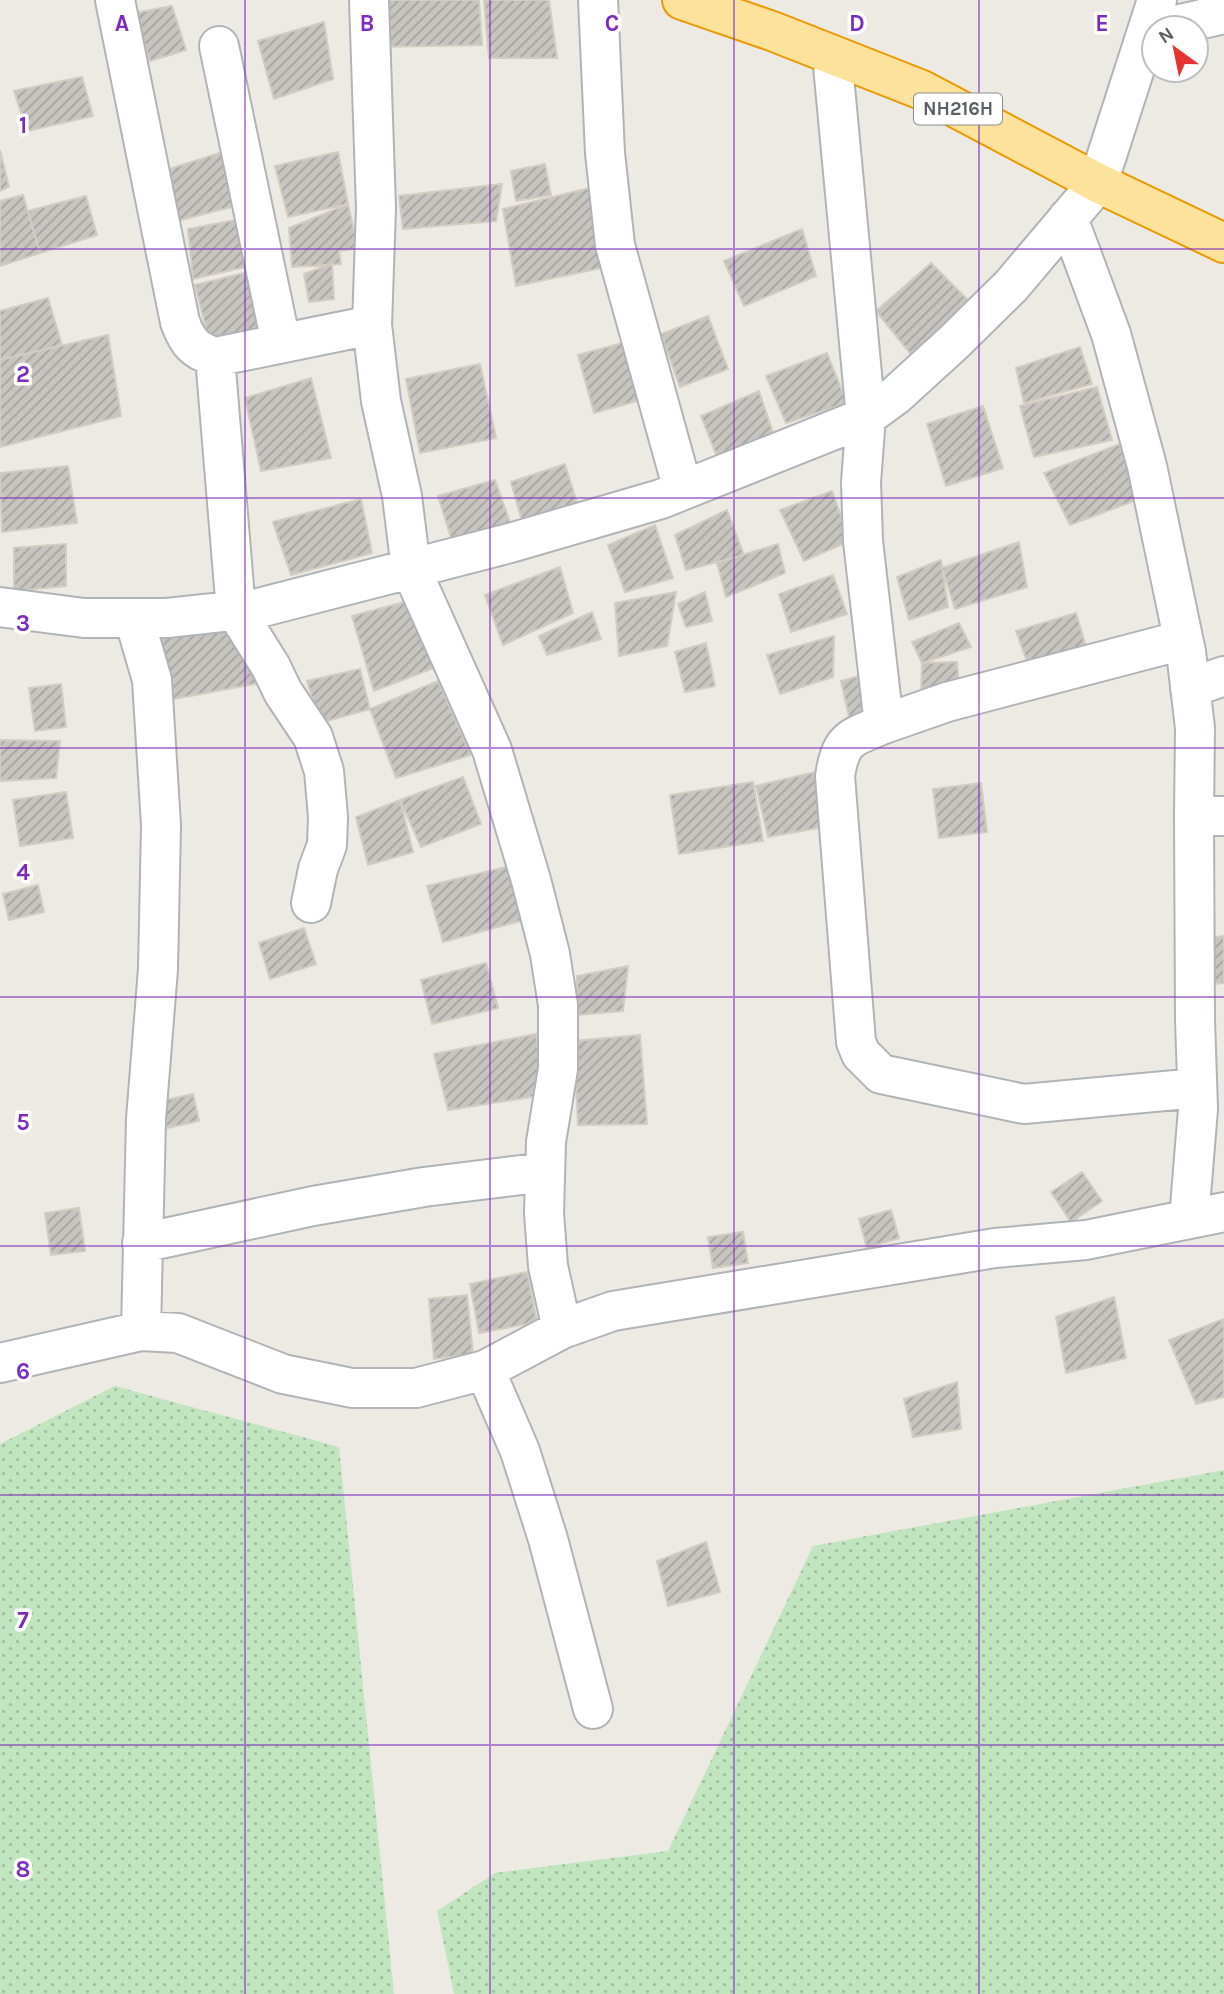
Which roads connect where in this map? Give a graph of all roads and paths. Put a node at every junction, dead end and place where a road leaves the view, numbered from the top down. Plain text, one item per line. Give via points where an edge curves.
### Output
1 (115, 0) edge
2 (369, 0) edge
3 (598, 0) edge
4 (682, 0) edge
5 (219, 46) dead end
6 (832, 55) junction
7 (1140, 64) edge
8 (1098, 183) junction
9 (1068, 218) junction
10 (1224, 243) edge
11 (372, 325) junction
12 (281, 343) junction
13 (215, 357) junction
14 (866, 417) junction
15 (683, 490) junction
16 (411, 569) junction
17 (0, 607) edge
18 (236, 611) junction
19 (134, 618) junction
20 (1183, 640) junction
21 (1207, 682) edge
22 (884, 724) junction
23 (1209, 816) edge
24 (311, 903) dead end
25 (1206, 1101) edge
26 (545, 1172) junction
27 (1206, 1216) edge
28 (142, 1243) junction
29 (562, 1329) junction
30 (141, 1331) junction
31 (0, 1363) edge
32 (485, 1370) junction
33 (593, 1709) dead end

1 - 13 street via 180,322 198,352
2 - 11 street via 376,208
3 - 15 street via 605,153 615,245
4 - 6 highway, NH216H
5 - 12 street
6 - 8 highway, NH216H via 922,90
6 - 14 street
7 - 8 street
8 - 9 street
8 - 10 highway, NH216H
9 - 14 street via 1011,286 953,344
9 - 20 street via 1111,334 1144,453
11 - 12 street
11 - 16 street
12 - 13 street
13 - 18 street
14 - 15 street
14 - 22 street via 860,482 863,541
15 - 16 street
16 - 18 street
16 - 26 street via 492,750 550,954 558,1005 558,1069
17 - 19 street via 84,618
18 - 19 street
18 - 24 street via 313,737 324,771 327,845
19 - 28 street via 152,680 161,825 158,970
20 - 21 street
20 - 22 street via 947,702
21 - 23 street via 1195,728
22 - 25 street via 851,737 839,754 835,776 856,1042 861,1054 881,1074 1024,1104
23 - 25 street
25 - 27 street
26 - 28 street via 350,1200
26 - 29 street via 548,1266
27 - 29 street via 1086,1240 995,1248 613,1311
28 - 30 street
29 - 32 street
30 - 31 street
30 - 32 street via 178,1333 283,1374 352,1388 415,1388
32 - 33 street via 520,1451

